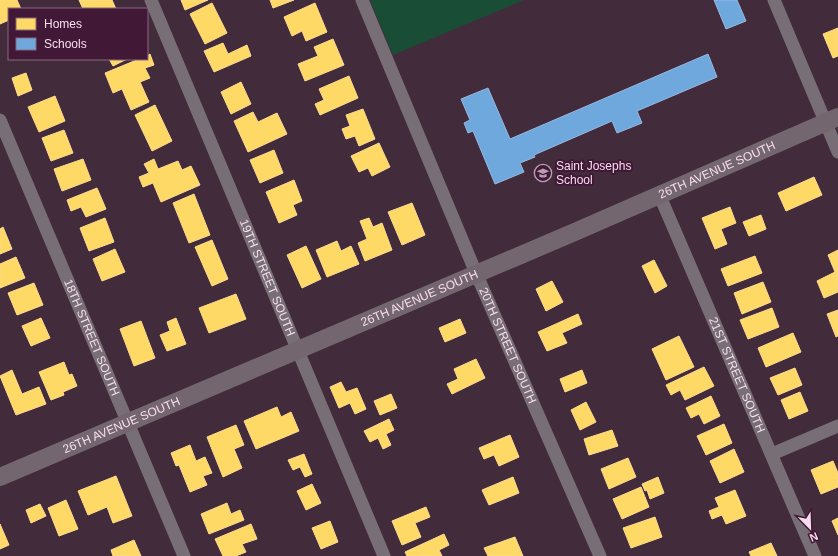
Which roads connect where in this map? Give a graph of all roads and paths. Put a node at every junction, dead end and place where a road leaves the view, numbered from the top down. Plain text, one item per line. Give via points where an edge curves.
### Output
1 (150, 0) edge
2 (362, 0) edge
3 (774, 0) edge
4 (0, 120) edge
5 (832, 120) edge
6 (838, 152) edge
7 (659, 194) junction
8 (476, 273) junction
9 (297, 350) junction
10 (127, 422) junction
11 (838, 426) edge
12 (772, 454) junction
13 (0, 477) edge
14 (184, 556) edge
15 (384, 556) edge
16 (600, 556) edge
17 (815, 556) edge

1 - 9 street, 19TH STREET SOUTH
2 - 8 street, 20TH STREET SOUTH
3 - 5 street
4 - 10 street, 18TH STREET SOUTH
5 - 6 street
5 - 7 street, 26TH AVENUE SOUTH
7 - 8 street, 26TH AVENUE SOUTH
7 - 12 street, 21ST STREET SOUTH
8 - 9 street, 26TH AVENUE SOUTH
8 - 16 street, 20TH STREET SOUTH
9 - 10 street, 26TH AVENUE SOUTH
9 - 15 street, 19TH STREET SOUTH
10 - 13 street, 26TH AVENUE SOUTH
10 - 14 street, 18TH STREET SOUTH
11 - 12 street
12 - 17 street, 21ST STREET SOUTH

